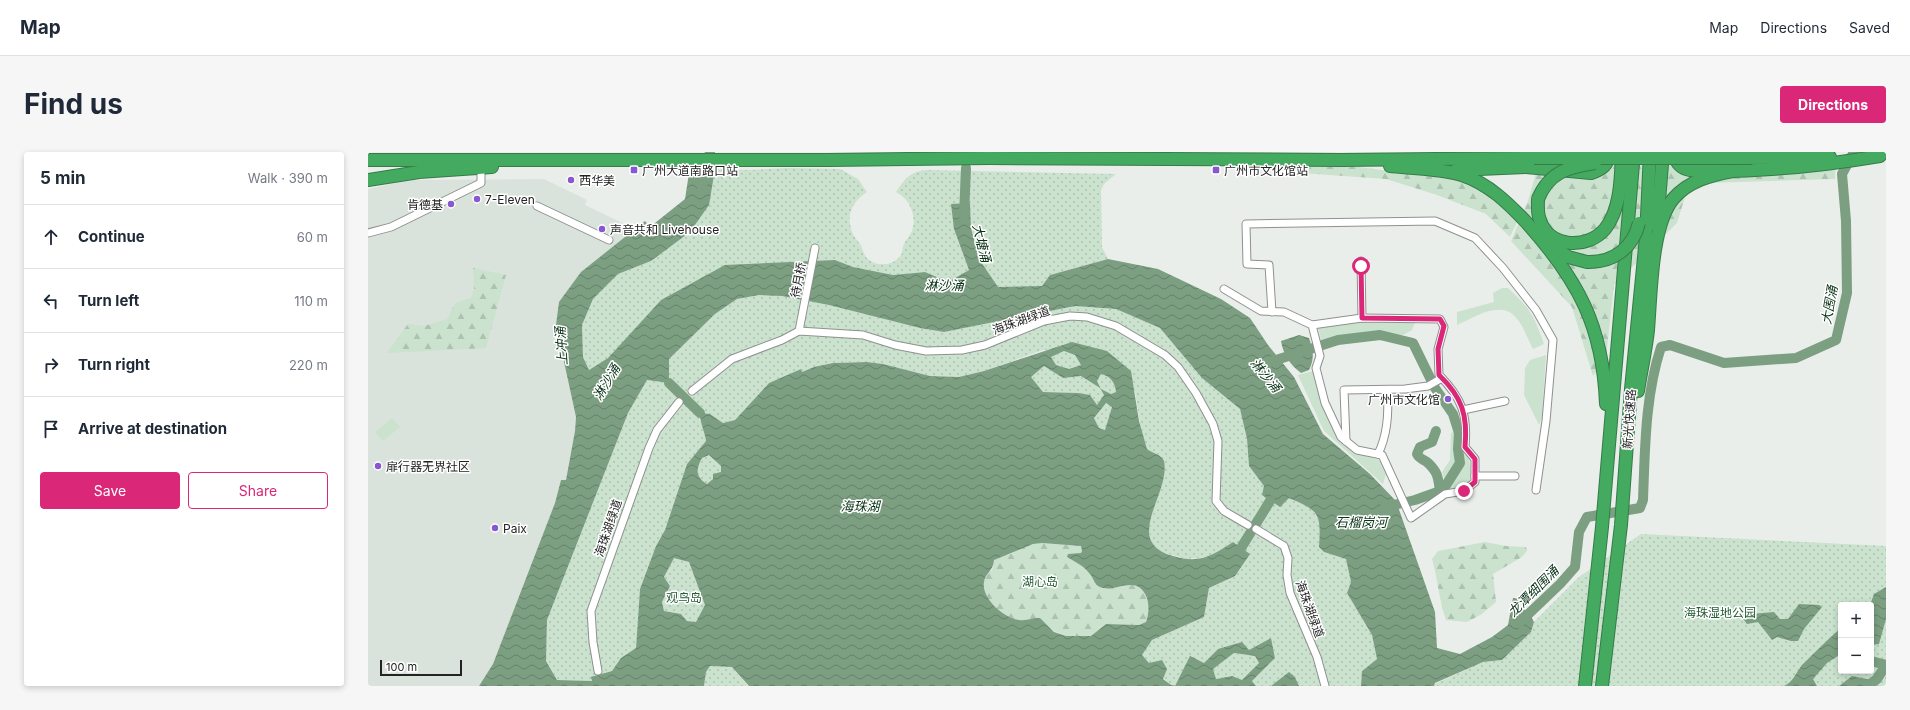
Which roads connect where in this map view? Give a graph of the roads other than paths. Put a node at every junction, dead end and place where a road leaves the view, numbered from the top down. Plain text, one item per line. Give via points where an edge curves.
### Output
1 (1610, 152) edge
2 (1622, 152) edge
3 (1650, 152) edge
4 (1663, 152) edge
5 (1673, 152) edge
6 (1636, 154) edge
7 (1883, 156) edge
8 (368, 160) edge
9 (540, 160) junction
10 (1341, 160) junction
11 (368, 165) edge
12 (481, 168) junction
13 (1405, 168) junction
14 (431, 170) junction
15 (1733, 171) junction
16 (368, 175) edge
17 (368, 180) edge
18 (537, 206) dead end
19 (368, 233) edge
20 (1540, 238) junction
21 (609, 240) dead end
22 (815, 248) dead end
23 (1656, 248) junction
24 (1361, 261) dead end
25 (1224, 289) dead end
26 (1272, 312) junction
27 (1362, 318) junction
28 (1312, 325) junction
29 (799, 331) junction
30 (1442, 378) junction
31 (1387, 390) junction
32 (692, 391) dead end
33 (1505, 401) dead end
34 (678, 402) dead end
35 (1463, 410) junction
36 (1346, 441) junction
37 (1608, 447) junction
38 (1626, 453) junction
39 (1378, 454) junction
40 (1475, 476) junction
41 (1515, 476) dead end
42 (1536, 490) dead end
43 (1248, 525) dead end
44 (1256, 529) dead end
45 (598, 671) dead end
46 (1585, 683) edge
47 (1325, 686) edge
48 (1602, 686) edge

1 - 13 highway via 1601,170 1591,173 1526,167 1480,170
2 - 6 highway, bridge via 1620,182 1615,208 1609,222 1598,236 1578,244 1559,241 1551,236 1540,221 1537,210 1538,199 1547,181 1564,170 1592,163
3 - 20 highway, bridge via 1639,223 1635,237 1622,251 1606,260 1587,262 1568,257
3 - 38 highway, 新光快速路 via 1646,237
4 - 23 highway
5 - 15 highway via 1675,160 1682,167 1693,170
6 - 7 highway, bridge via 1752,158
6 - 10 highway, bridge
6 - 37 highway, 新光快速路
7 - 15 highway via 1821,166
8 - 9 highway
9 - 10 highway
9 - 11 highway via 493,164
9 - 12 highway
10 - 13 highway
12 - 14 highway
12 - 19 street via 481,183 391,227
13 - 20 highway via 1461,174 1481,183 1503,198
14 - 16 highway
14 - 17 highway
15 - 23 highway via 1710,175 1682,190 1672,200 1662,223
18 - 21 street
20 - 37 highway via 1571,279 1583,299 1591,320 1602,359
22 - 29 street, 待月桥
23 - 38 highway via 1645,350
24 - 27 street
25 - 26 street via 1261,311
26 - 28 street via 1284,312
26 - 42 street via 1269,265 1247,264 1246,224 1435,221 1475,238 1536,310 1553,340 1546,421
27 - 28 street
27 - 30 street via 1440,319 1444,326 1438,349 1439,375
28 - 36 street via 1320,356 1316,368 1325,403 1341,437
29 - 32 street via 732,359
29 - 43 street, 海珠湖绿道 via 863,335 926,351 962,350 985,345 1044,321 1070,316 1087,317 1116,326 1164,355 1178,367 1213,424 1218,441 1216,501 1224,511
30 - 31 street via 1428,386
30 - 35 street via 1452,388
31 - 36 street via 1344,390
31 - 39 street via 1389,409 1385,437
33 - 35 street
34 - 45 street, 海珠湖绿道 via 657,430 649,448 592,611 593,642
35 - 40 street via 1467,429 1465,447 1475,459
36 - 39 street via 1357,450
37 - 46 highway, 新光快速路
38 - 48 highway, 新光快速路 via 1621,525
39 - 40 street via 1382,455 1411,518 1445,494 1464,491 1475,482
40 - 41 street
44 - 47 street, 海珠湖绿道 via 1284,546 1288,558 1290,593

